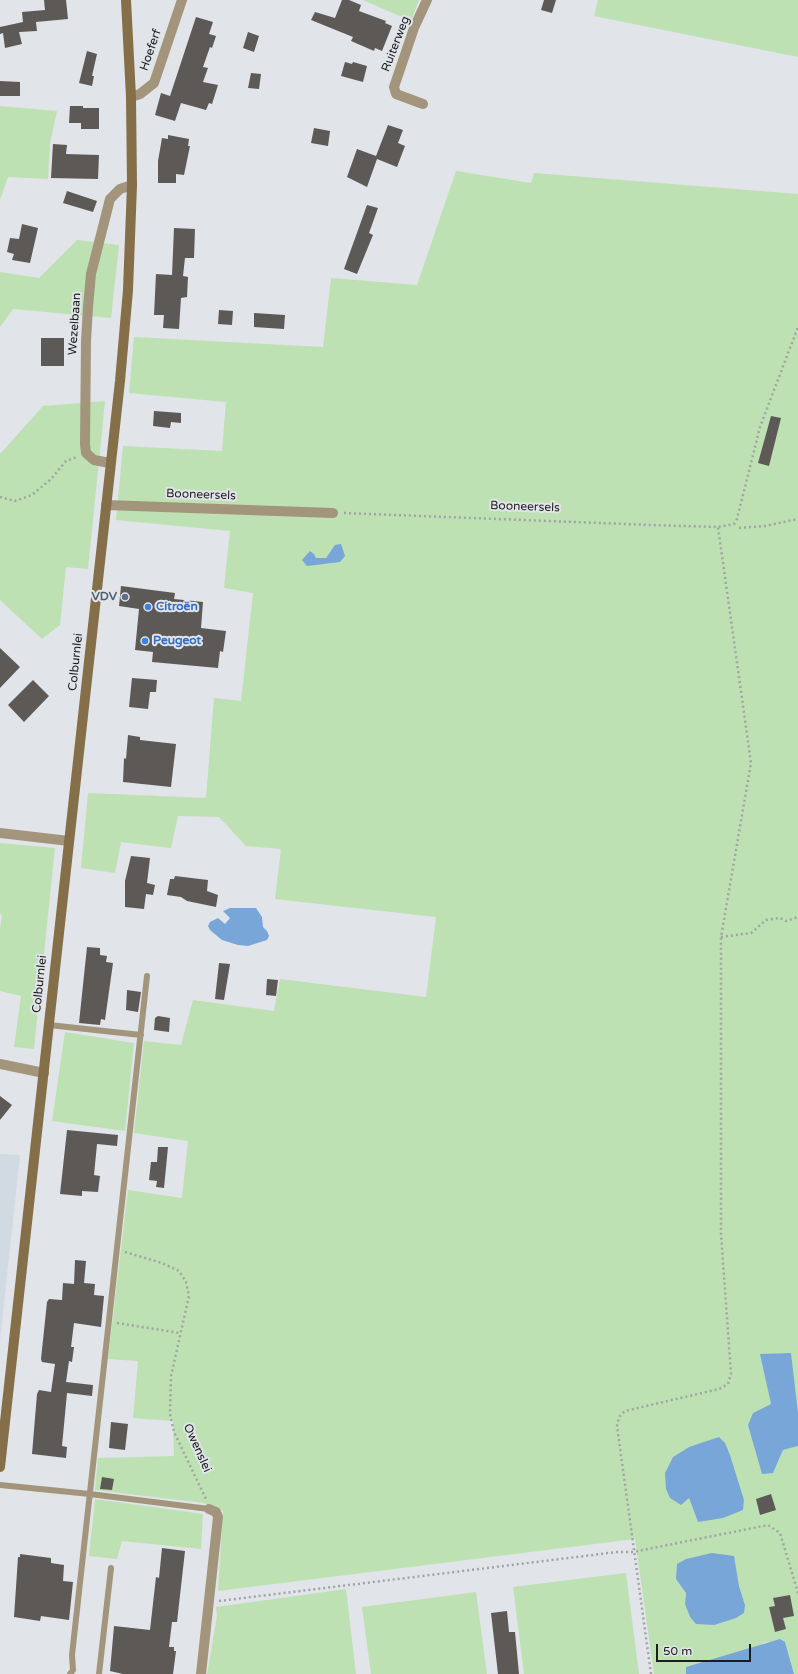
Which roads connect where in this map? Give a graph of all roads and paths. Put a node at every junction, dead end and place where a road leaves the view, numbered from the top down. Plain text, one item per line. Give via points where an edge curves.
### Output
1 (126, 0) edge
2 (182, 0) edge
3 (428, 0) edge
4 (131, 97) junction
5 (423, 104) dead end
6 (132, 185) junction
7 (798, 327) edge
8 (86, 453) junction
9 (110, 463) junction
10 (0, 497) edge
11 (106, 505) junction
12 (333, 513) joint
13 (798, 519) edge
14 (718, 527) junction
15 (739, 528) dead end
16 (0, 834) edge
17 (69, 841) junction
18 (798, 918) edge
19 (721, 937) junction
20 (147, 976) dead end
21 (48, 1025) junction
22 (141, 1035) junction
23 (0, 1064) edge
24 (44, 1073) junction
25 (117, 1250) junction
26 (109, 1322) junction
27 (180, 1333) junction
28 (0, 1467) edge
29 (0, 1485) edge
30 (90, 1494) junction
31 (209, 1509) junction
32 (633, 1552) junction
33 (111, 1568) dead end
34 (798, 1593) edge
35 (209, 1602) junction
36 (73, 1673) edge
37 (99, 1674) edge
38 (201, 1674) edge
39 (651, 1674) edge

1 - 4 street
2 - 4 street, Hoeferf via 154,83 140,94
3 - 5 street, Ruiterweg via 414,28 394,86 396,94
4 - 6 street
6 - 8 street, Wezelbaan via 120,189 110,199 91,274 86,348
6 - 9 street via 128,290
7 - 14 path, Booneersels via 760,428 737,520 734,524
8 - 9 street via 94,460
8 - 10 path via 66,461 51,479 32,495 15,501
9 - 11 street
11 - 12 street, Booneersels
11 - 17 street, Colburnlei
12 - 14 path, Booneersels
13 - 15 path
14 - 19 path via 751,762
16 - 17 street
17 - 21 street, Colburnlei
18 - 19 path via 786,921 780,918 766,920 751,933
19 - 32 path via 722,1234 731,1374 728,1384 719,1389 625,1411 618,1417
20 - 22 lane
21 - 22 lane
21 - 24 street, Colburnlei
22 - 25 lane
23 - 24 street
24 - 28 street, Colburnlei
25 - 26 lane
25 - 27 path, Owenslei via 162,1263 179,1271 186,1282 189,1296
26 - 27 path
26 - 30 lane
27 - 31 path, Owenslei via 172,1376 170,1414 174,1432
29 - 30 lane
30 - 31 lane
30 - 36 lane via 72,1655
31 - 35 street via 216,1512 218,1517
32 - 34 path via 768,1525 780,1534
32 - 35 path
32 - 39 path
33 - 37 lane
35 - 38 street

